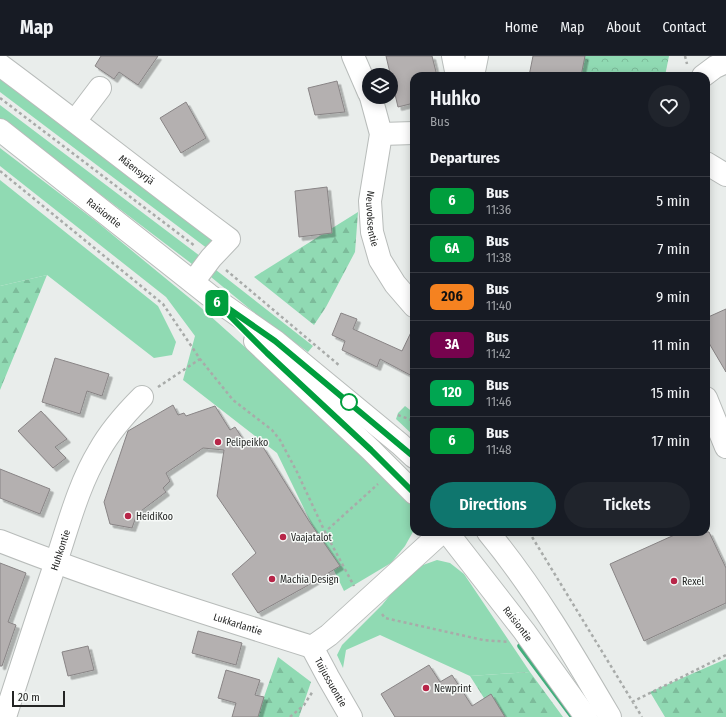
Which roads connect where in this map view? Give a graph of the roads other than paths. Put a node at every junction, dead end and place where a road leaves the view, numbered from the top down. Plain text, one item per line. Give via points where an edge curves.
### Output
1 (353, 56) edge
2 (453, 56) edge
3 (476, 56) edge
4 (0, 65) edge
5 (456, 72) edge
6 (474, 72) edge
7 (362, 77) edge
8 (100, 88) dead end
9 (373, 104) edge
10 (75, 121) junction
11 (0, 130) edge
12 (410, 133) edge
13 (381, 134) junction
14 (710, 165) edge
15 (726, 174) edge
16 (201, 288) junction
17 (410, 301) edge
18 (142, 397) road end
19 (710, 408) edge
20 (726, 447) edge
21 (410, 453) edge
22 (410, 489) edge
23 (438, 536) edge
24 (450, 536) edge
25 (491, 536) edge
26 (0, 541) edge
27 (56, 563) junction
28 (312, 647) junction
29 (4, 717) edge
30 (351, 717) edge
31 (586, 717) edge
32 (610, 717) edge

1 - 7 street
2 - 5 street
3 - 6 street
4 - 10 street, Mäensyrjä
8 - 10 street
9 - 13 street, Neuvoksentie
10 - 16 street, Mäensyrjä via 229,239 211,258
11 - 16 street, Raisiontie
12 - 13 street
13 - 17 street, Neuvoksentie via 370,201 372,232 380,260
14 - 15 street
16 - 21 street, Raisiontie via 275,341
16 - 22 street, Raisiontie
18 - 27 street, Huhkontie via 127,412 98,452 84,482
19 - 20 street
23 - 28 street via 329,635
24 - 31 street, Raisiontie via 524,631
25 - 32 street via 523,578
26 - 27 street, Lukkarlantie
27 - 28 street, Lukkarlantie
27 - 29 street, Huhkontie
28 - 30 street, Tuijussuontie

